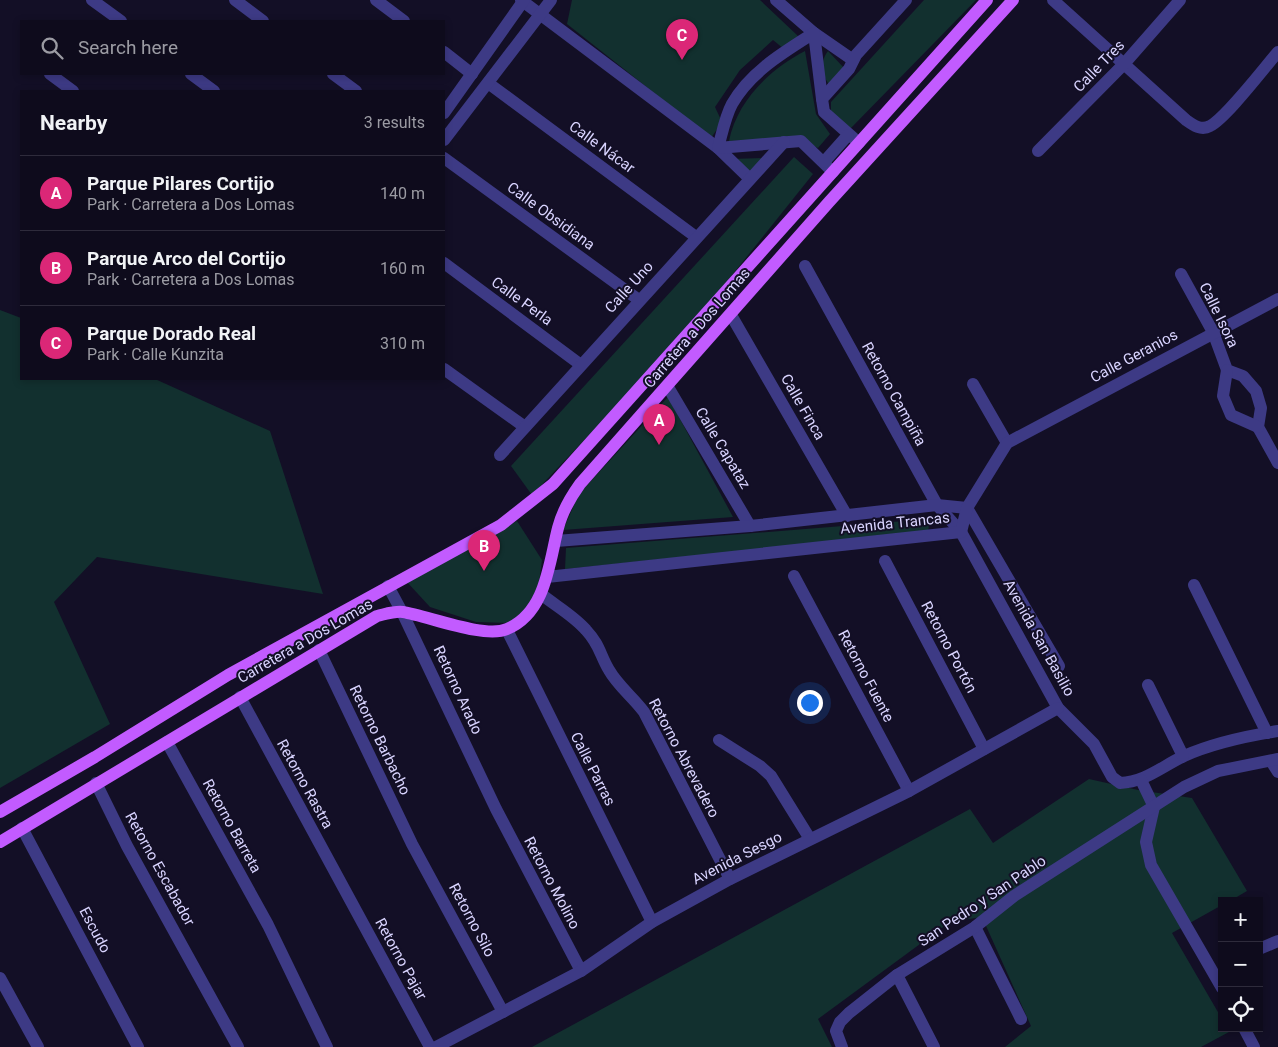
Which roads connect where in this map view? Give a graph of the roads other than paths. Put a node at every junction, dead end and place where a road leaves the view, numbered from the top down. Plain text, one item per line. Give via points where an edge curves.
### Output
1 (92, 0) edge
2 (235, 0) edge
3 (376, 0) edge
4 (523, 0) edge
5 (551, 0) edge
6 (776, 0) edge
7 (987, 0) edge
8 (1013, 0) edge
9 (1053, 0) edge
10 (1180, 0) edge
11 (903, 1) edge
12 (539, 14) junction
13 (120, 20) edge
14 (262, 20) edge
15 (403, 20) edge
16 (814, 34) junction
17 (1278, 52) edge
18 (445, 53) edge
19 (853, 60) junction
20 (1124, 64) junction
21 (472, 74) junction
22 (51, 75) edge
23 (192, 75) edge
24 (334, 75) edge
25 (488, 83) junction
26 (72, 90) edge
27 (213, 90) edge
28 (355, 90) edge
29 (822, 99) junction
30 (445, 112) edge
31 (848, 135) junction
32 (445, 139) edge
33 (784, 142) junction
34 (859, 143) junction
35 (718, 148) junction
36 (1038, 151) dead end
37 (445, 159) edge
38 (824, 162) junction
39 (833, 172) junction
40 (749, 178) junction
41 (786, 226) junction
42 (696, 237) junction
43 (798, 237) junction
44 (445, 264) edge
45 (805, 266) dead end
46 (1181, 274) dead end
47 (1278, 298) edge
48 (639, 300) junction
49 (731, 315) junction
50 (1213, 332) junction
51 (581, 365) junction
52 (445, 369) edge
53 (1227, 370) junction
54 (973, 384) dead end
55 (668, 387) junction
56 (525, 427) junction
57 (1258, 427) junction
58 (1007, 443) junction
59 (500, 455) dead end
60 (1278, 463) edge
61 (937, 506) junction
62 (967, 508) junction
63 (847, 516) junction
64 (750, 526) junction
65 (962, 532) junction
66 (556, 541) junction
67 (885, 561) dead end
68 (794, 576) dead end
69 (546, 578) junction
70 (1194, 585) dead end
71 (388, 586) junction
72 (541, 594) junction
73 (402, 612) junction
74 (507, 630) junction
75 (319, 650) junction
76 (1059, 666) dead end
77 (1148, 685) dead end
78 (240, 697) junction
79 (1058, 708) junction
80 (1272, 732) edge
81 (719, 740) dead end
82 (168, 742) junction
83 (984, 748) junction
84 (1183, 756) junction
85 (1274, 760) edge
86 (1278, 772) edge
87 (1141, 780) junction
88 (96, 782) junction
89 (909, 791) junction
90 (1154, 807) junction
91 (496, 809) joint
92 (0, 812) edge
93 (22, 828) junction
94 (810, 839) junction
95 (0, 842) edge
96 (412, 844) joint
97 (730, 879) junction
98 (343, 887) joint
99 (652, 922) junction
100 (975, 927) junction
101 (1278, 941) edge
102 (1263, 947) edge
103 (1217, 968) edge
104 (580, 971) junction
105 (897, 975) junction
106 (0, 978) edge
107 (1222, 987) edge
108 (503, 1012) junction
109 (1021, 1019) dead end
110 (1246, 1032) edge
111 (38, 1047) edge
112 (138, 1047) edge
113 (238, 1047) edge
114 (327, 1047) edge
115 (430, 1047) edge
116 (436, 1047) edge
117 (842, 1047) edge
118 (934, 1047) edge
119 (1254, 1047) edge

1 - 13 street
2 - 14 street
3 - 15 street
4 - 12 street
4 - 21 street
5 - 12 street
6 - 16 street
7 - 34 main road, Carretera a Dos Lomas
8 - 43 main road, Carretera a Dos Lomas
9 - 20 street
10 - 20 street, Calle Tres
11 - 19 street
12 - 25 street
12 - 35 street
16 - 19 street
16 - 29 street
16 - 35 street via 780,55 752,78 732,104
17 - 20 street via 1221,117 1209,127 1199,128
18 - 21 street
19 - 29 street
20 - 36 street, Calle Tres
21 - 30 street
22 - 26 street
23 - 27 street
24 - 28 street
25 - 32 street
25 - 42 street, Calle Nácar
29 - 31 street via 824,112
31 - 34 street
31 - 38 street
33 - 35 street
33 - 38 street via 801,141
33 - 40 street, Calle Uno
34 - 39 main road, Carretera a Dos Lomas
35 - 40 street
37 - 48 street, Calle Obsidiana
38 - 39 street
39 - 41 main road, Carretera a Dos Lomas
40 - 42 street, Calle Uno
41 - 43 main road
41 - 71 main road, Carretera a Dos Lomas via 553,484 501,525
42 - 48 street, Calle Uno
43 - 49 main road, Carretera a Dos Lomas
44 - 51 street, Calle Perla
45 - 61 street, Retorno Campiña
46 - 50 street, Calle Isora
47 - 50 street, Calle Geranios
48 - 51 street, Calle Uno
49 - 55 main road, Carretera a Dos Lomas
49 - 63 street, Calle Finca
50 - 53 street, Calle Isora
50 - 58 street, Calle Geranios
51 - 56 street, Calle Uno
52 - 56 street
53 - 57 street, Calle Isora via 1243,376 1256,391 1261,408
53 - 57 street, Calle Isora via 1223,396 1230,415
54 - 58 street
55 - 64 street, Calle Capataz
55 - 66 main road, Carretera a Dos Lomas via 569,499
56 - 59 street, Calle Uno
57 - 60 street
58 - 62 street
61 - 62 street, Avenida Trancas
61 - 63 street, Avenida Trancas
61 - 65 street, Retorno Campiña
62 - 65 street, Avenida Trancas
62 - 76 street
63 - 64 street, Avenida Trancas
64 - 66 street, Avenida Trancas
65 - 69 street, Avenida Trancas
65 - 79 street, Avenida San Basilio
66 - 69 main road, Carretera a Dos Lomas
67 - 83 street, Retorno Portón
68 - 89 street, Retorno Fuente
69 - 72 main road, Carretera a Dos Lomas
70 - 80 street
71 - 73 street, Retorno Arado
71 - 92 main road, Carretera a Dos Lomas via 228,675
72 - 74 main road, Carretera a Dos Lomas via 528,614
72 - 97 street, Retorno Abrevadero via 585,629 600,647 608,669 644,712
73 - 74 main road, Carretera a Dos Lomas via 478,630
73 - 75 main road, Carretera a Dos Lomas via 377,616
73 - 91 street, Retorno Arado
74 - 99 street, Calle Parras
75 - 78 main road, Carretera a Dos Lomas
75 - 96 street, Retorno Barbacho
77 - 84 street
78 - 82 main road, Carretera a Dos Lomas
78 - 98 street, Retorno Rastra
79 - 83 street, Avenida Sesgo
79 - 87 street, Avenida San Basilio via 1094,744 1112,777 1120,783
80 - 84 street via 1210,746
81 - 94 street via 771,776
82 - 88 main road, Carretera a Dos Lomas
82 - 114 street, Retorno Barreta via 268,925
83 - 89 street, Avenida Sesgo
84 - 87 street
85 - 86 street
85 - 90 street, San Pedro y San Pablo via 1218,771 1184,787
87 - 90 street
88 - 93 main road, Carretera a Dos Lomas
88 - 113 street, Retorno Escabador via 127,846
89 - 94 street, Avenida Sesgo
90 - 100 street, San Pedro y San Pablo via 1014,896
90 - 103 street via 1146,842 1151,864
91 - 104 street, Retorno Molino
93 - 95 main road, Carretera a Dos Lomas
93 - 112 street, Escudo
94 - 97 street, Avenida Sesgo
96 - 108 street, Retorno Silo
97 - 99 street, Avenida Sesgo
98 - 115 street, Retorno Pajar
99 - 104 street, Avenida Sesgo
100 - 105 street, San Pedro y San Pablo
100 - 109 street
101 - 102 street
103 - 107 street
104 - 108 street, Avenida Sesgo
105 - 117 street, San Pedro y San Pablo via 840,1022 836,1031
105 - 118 street
106 - 111 street
108 - 116 street, Avenida Sesgo
110 - 119 street

